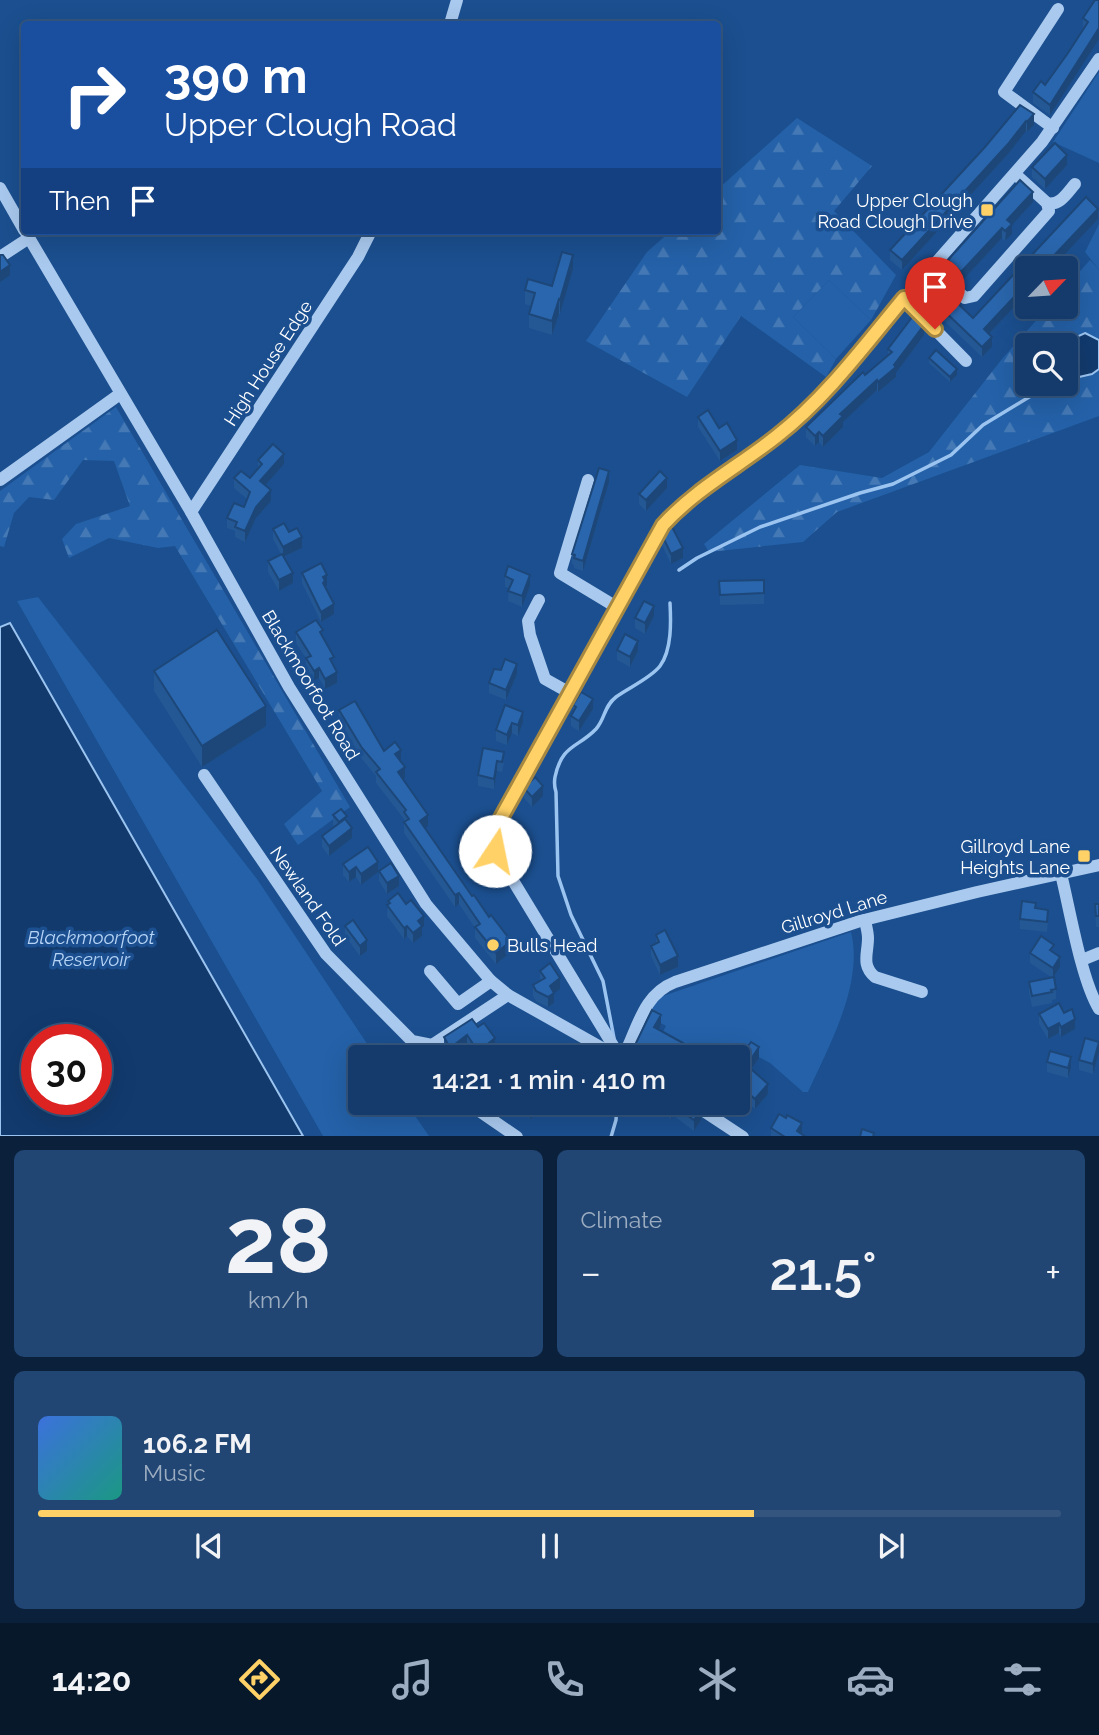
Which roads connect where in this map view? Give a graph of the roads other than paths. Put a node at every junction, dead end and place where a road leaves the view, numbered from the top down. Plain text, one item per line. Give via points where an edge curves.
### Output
1 (457, 0) edge
2 (1058, 9) dead end
3 (451, 21) edge
4 (1099, 59) edge
5 (1053, 128) junction
6 (1015, 174) junction
7 (1075, 184) dead end
8 (0, 188) edge
9 (1046, 203) junction
10 (5, 210) edge
11 (21, 228) edge
12 (24, 235) edge
13 (27, 235) edge
14 (369, 235) edge
15 (0, 257) edge
16 (931, 267) junction
17 (904, 298) junction
18 (966, 360) dead end
19 (120, 394) junction
20 (0, 480) edge
21 (588, 480) dead end
22 (191, 513) junction
23 (539, 600) dead end
24 (618, 608) junction
25 (570, 693) junction
26 (204, 775) dead end
27 (1099, 865) edge
28 (1061, 874) junction
29 (865, 920) junction
30 (1099, 954) edge
31 (1082, 960) junction
32 (430, 971) dead end
33 (491, 981) junction
34 (922, 992) dead end
35 (508, 995) junction
36 (1099, 1009) edge
37 (432, 1045) joint
38 (601, 1045) edge
39 (611, 1045) edge
40 (621, 1045) edge
41 (486, 1115) edge
42 (710, 1115) edge
43 (517, 1136) edge
44 (743, 1136) edge

1 - 3 street
2 - 5 street via 1004,92
4 - 5 street
5 - 6 street
6 - 9 street
6 - 16 street
7 - 9 street via 1058,202
8 - 10 street, Blackmoorfoot Road
9 - 16 street via 1049,211 974,296 965,298
10 - 11 street, Blackmoorfoot Road
12 - 15 street
13 - 19 street, Blackmoorfoot Road
14 - 22 street, High House Edge
16 - 17 street
17 - 18 street
17 - 24 street via 803,414 684,502 663,525
19 - 20 street
19 - 22 street, Blackmoorfoot Road
21 - 24 street via 560,573
22 - 33 street, Blackmoorfoot Road via 289,687 426,904
23 - 25 street via 528,621 530,635 545,679
24 - 25 street
25 - 39 street via 501,818 495,851
26 - 37 street, Newland Fold via 326,954 412,1041
27 - 28 street, Gillroyd Lane
28 - 29 street, Gillroyd Lane
28 - 31 street
29 - 34 street via 868,971
29 - 40 street, Gillroyd Lane via 662,987
30 - 31 street
31 - 36 street
32 - 33 street via 458,1004
33 - 35 street, Blackmoorfoot Road
35 - 37 street
35 - 38 street, Blackmoorfoot Road
41 - 43 street
42 - 44 street

